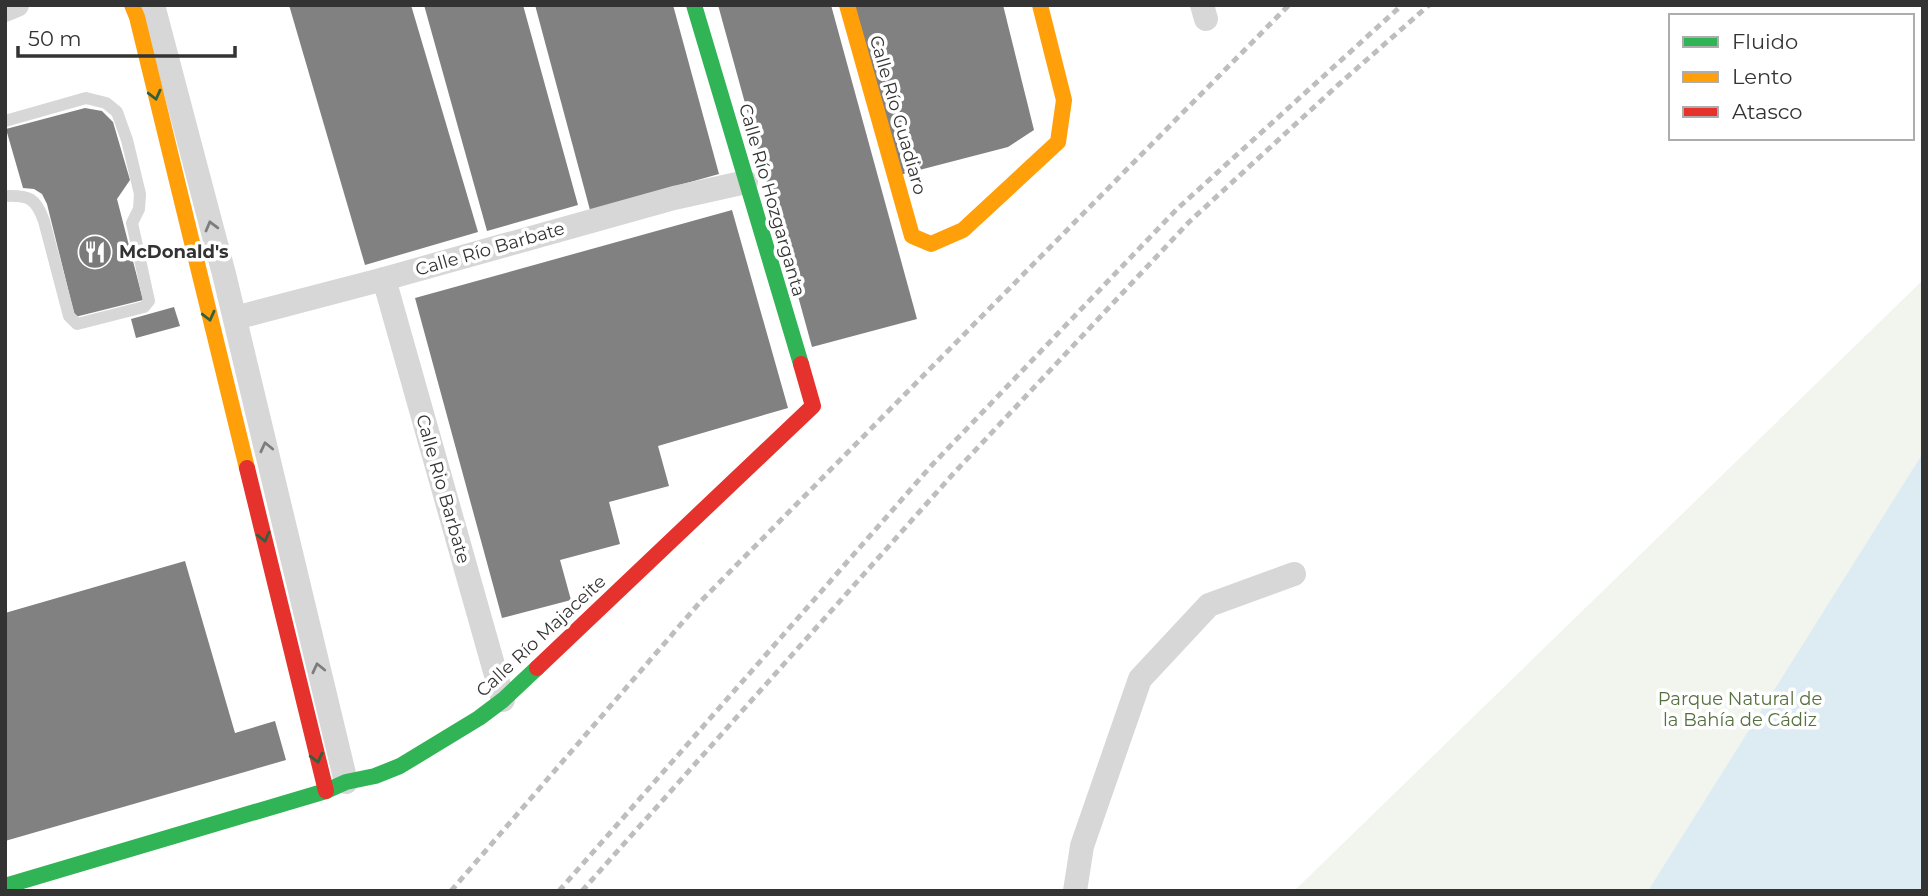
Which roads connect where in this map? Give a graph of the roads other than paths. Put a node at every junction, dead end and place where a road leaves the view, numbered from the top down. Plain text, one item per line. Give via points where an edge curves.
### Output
1 (17, 5) edge
2 (132, 5) edge
3 (153, 5) edge
4 (694, 5) edge
5 (847, 5) edge
6 (1040, 5) edge
7 (5, 10) edge
8 (5, 121) edge
9 (746, 181) junction
10 (5, 196) edge
11 (383, 279) junction
12 (235, 318) junction
13 (813, 406) joint
14 (1294, 574) dead end
15 (503, 700) junction
16 (336, 787) junction
17 (5, 886) edge
18 (1075, 891) edge

1 - 7 street
2 -> 16 street
12 -> 3 street
4 - 9 street, Calle Río Hozgarganta
5 - 6 street, Calle Río Guadiaro via 912,236 931,244 963,230 1058,142 1064,100
8 - 10 lane via 86,98 106,103 117,112 140,194 132,223 149,301 144,307 76,324 69,316 39,208 33,199
9 - 11 street, Calle Río Barbate
9 - 13 street, Calle Río Hozgarganta
11 - 12 street, Calle Río Barbate
11 - 15 street, Calle Rio Barbate
16 -> 12 street
13 - 15 street, Calle Río Majaceite
14 - 18 street via 1209,605 1140,679 1082,846
15 - 16 street, Calle Río Majaceite via 400,766
16 - 17 street, Calle Río Majaceite

